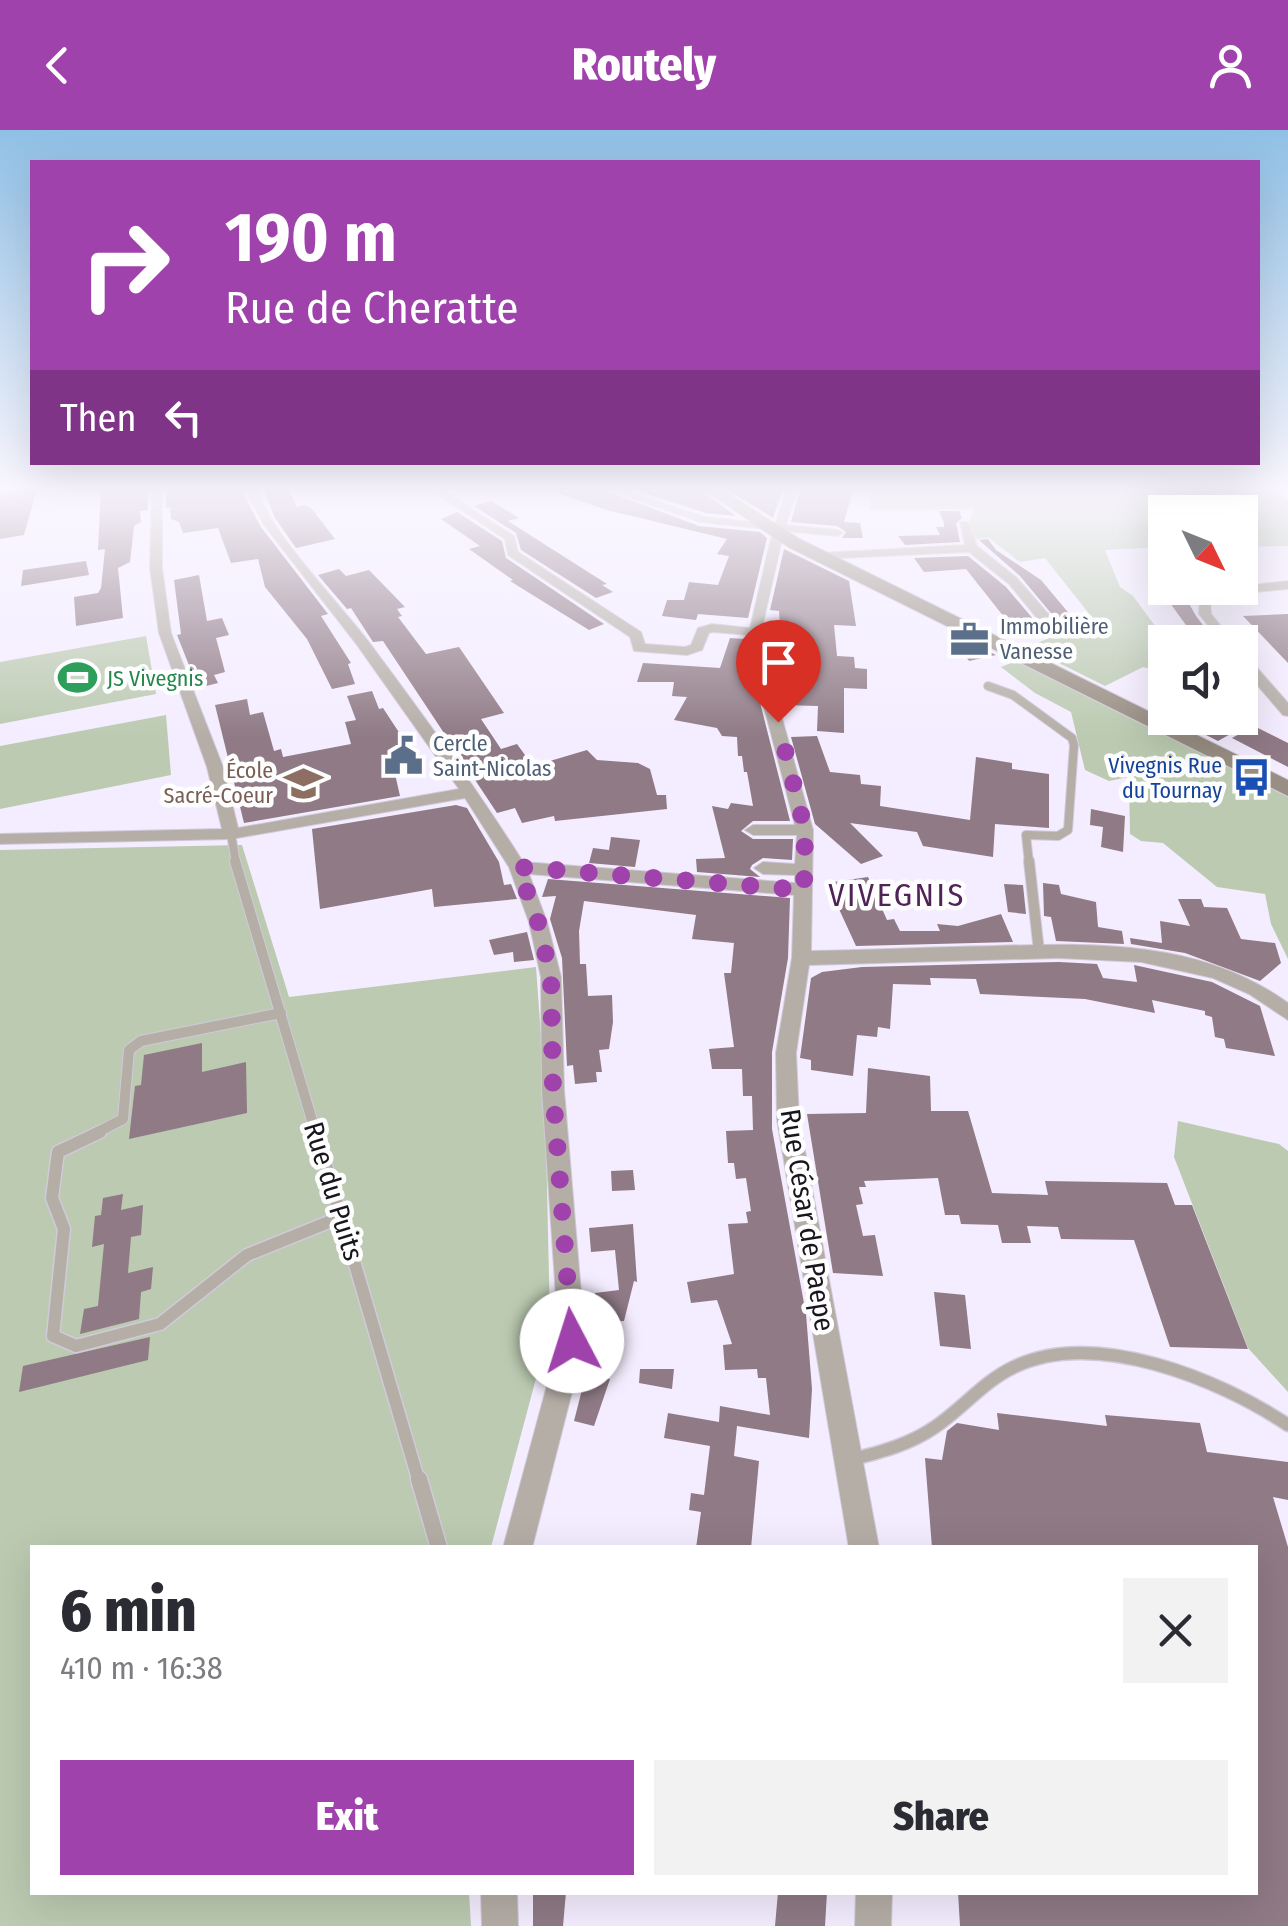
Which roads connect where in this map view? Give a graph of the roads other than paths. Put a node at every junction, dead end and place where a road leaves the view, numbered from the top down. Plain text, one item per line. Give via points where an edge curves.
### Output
1 (156, 570) edge
2 (304, 570) edge
3 (537, 570) edge
4 (766, 570) edge
5 (848, 570) edge
6 (999, 570) edge
7 (1288, 585) edge
8 (1046, 620) dead end
9 (1214, 625) edge
10 (755, 632) junction
11 (1258, 678) edge
12 (988, 686) dead end
13 (1288, 712) edge
14 (1288, 789) edge
15 (470, 792) junction
16 (753, 830) dead end
17 (805, 830) junction
18 (231, 834) junction
19 (0, 838) edge
20 (518, 867) junction
21 (763, 868) dead end
22 (805, 870) junction
23 (804, 890) junction
24 (1039, 952) junction
25 (802, 958) junction
26 (280, 1012) junction
27 (1288, 1013) edge
28 (341, 1217) junction
29 (1288, 1425) edge
30 (849, 1461) junction
31 (438, 1545) edge
32 (517, 1545) edge
33 (863, 1545) edge
34 (499, 1895) edge
35 (874, 1895) edge
36 (500, 1926) edge
37 (873, 1926) edge

1 - 18 street via 166,633
2 - 15 street
3 - 10 street via 636,635 639,648 687,652 712,628
4 - 10 street
5 - 14 main road
6 - 8 street
7 - 9 street via 1204,599
10 - 17 street, Rue César de Paepe
11 - 13 street
12 - 24 lane via 1023,702 1074,745 1068,830 1026,835
15 - 18 street
15 - 20 street
16 - 17 street
17 - 22 street, Rue César de Paepe
18 - 19 street
18 - 26 lane, Rue du Puits
20 - 23 street
20 - 32 street via 551,977 572,1341
21 - 22 street
22 - 23 street, Rue César de Paepe
23 - 25 street, Rue César de Paepe
24 - 25 street
24 - 27 street via 1112,952 1208,970 1256,988
25 - 30 street, Rue César de Paepe via 786,1053 788,1119
26 - 28 lane, Rue du Puits
26 - 28 lane via 141,1041 129,1050 123,1119 58,1152 52,1198 64,1229 52,1336 76,1346 160,1324 247,1255
28 - 31 lane, Rue du Puits
29 - 30 lane via 1200,1380 1133,1360 1062,1354 1016,1365 911,1442
30 - 33 street, Rue César de Paepe
34 - 36 street
35 - 37 street

